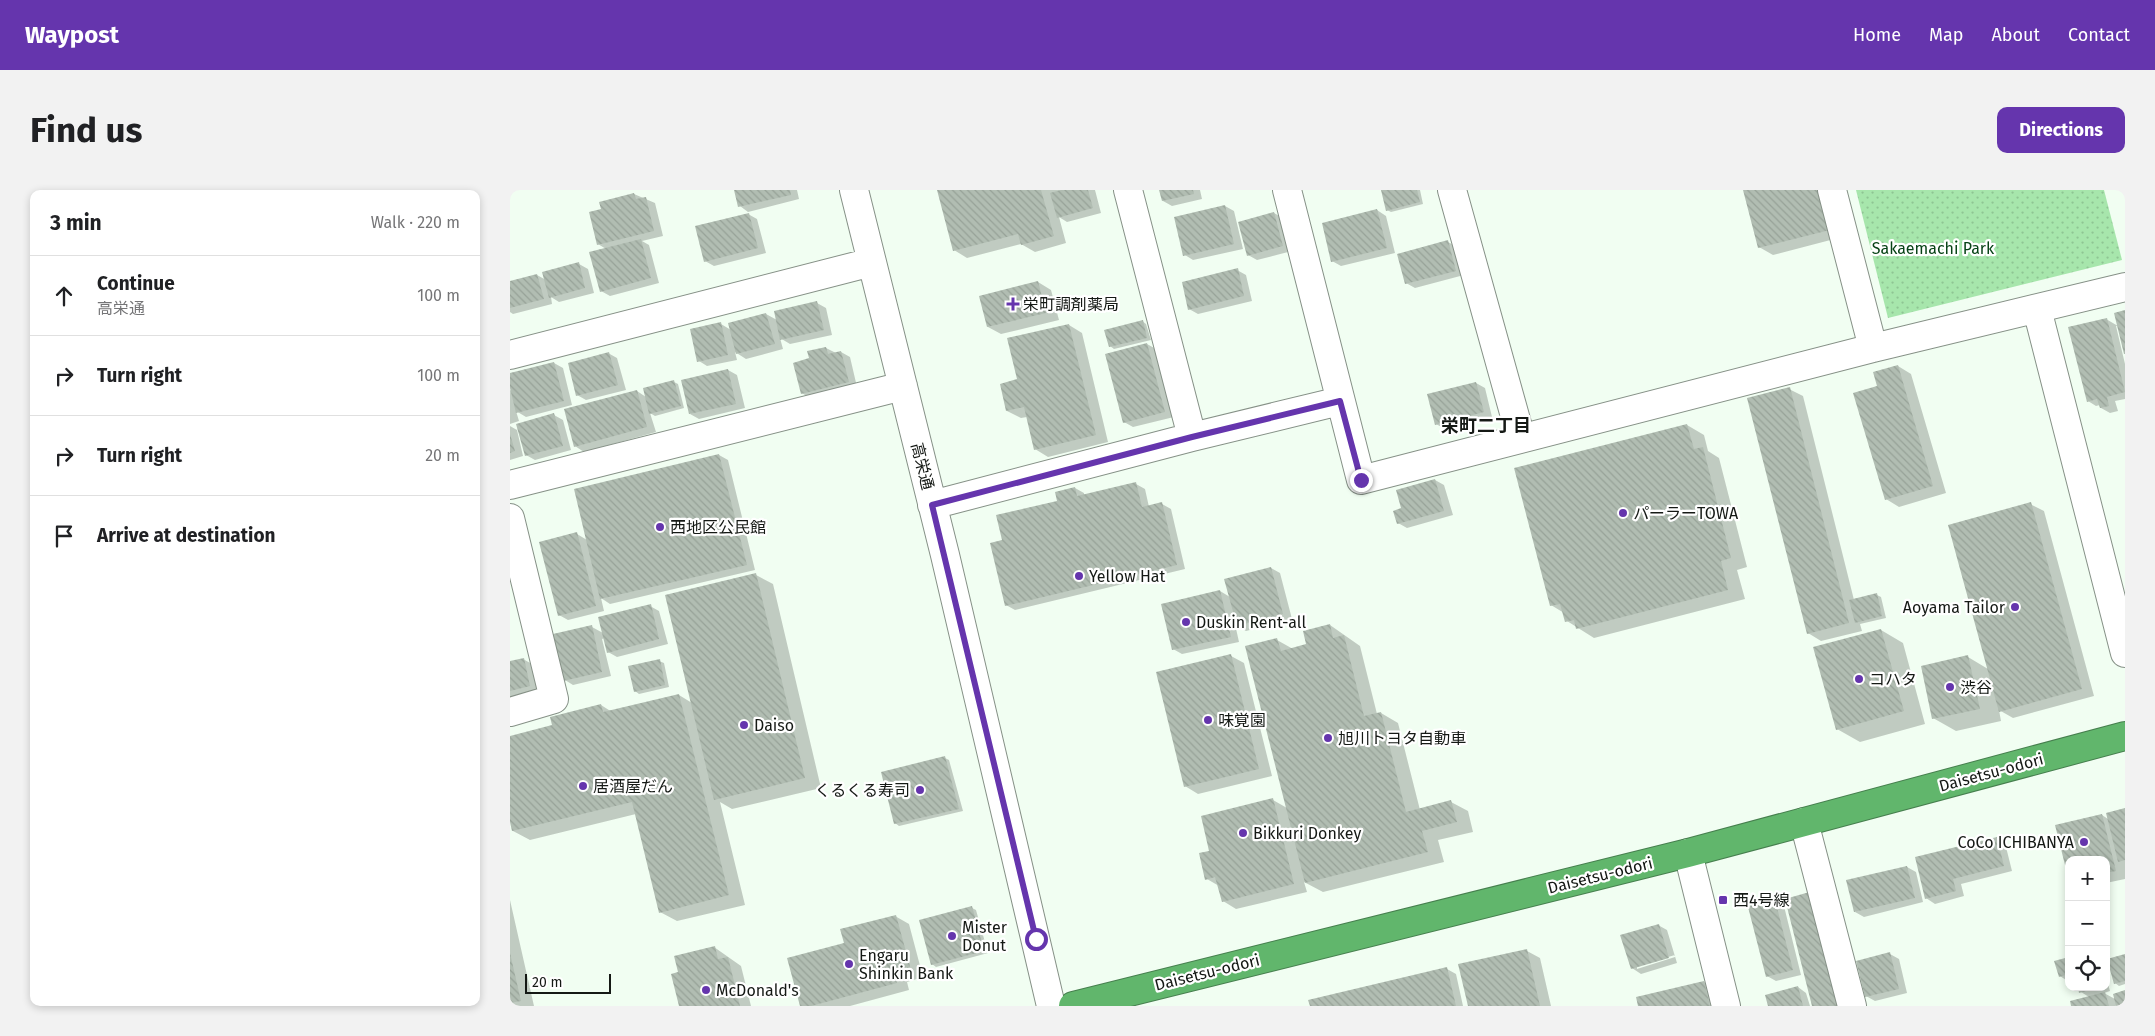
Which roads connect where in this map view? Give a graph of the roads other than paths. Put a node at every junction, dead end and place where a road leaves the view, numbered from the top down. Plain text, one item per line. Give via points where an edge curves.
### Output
1 (854, 190) edge
2 (1128, 190) edge
3 (1287, 190) edge
4 (1832, 190) edge
5 (1457, 191) edge
6 (872, 262) junction
7 (2125, 287) edge
8 (2037, 309) junction
9 (1873, 348) junction
10 (510, 354) edge
11 (903, 386) junction
12 (1340, 401) junction
13 (1192, 437) junction
14 (1521, 438) junction
15 (510, 485) edge
16 (932, 505) junction
17 (510, 518) edge
18 (2125, 653) edge
19 (510, 712) edge
20 (2125, 736) edge
21 (1804, 822) junction
22 (1688, 853) junction
23 (1051, 1006) edge
24 (1072, 1006) edge
25 (1726, 1006) edge
26 (1852, 1006) edge

1 - 6 street, 高栄通
2 - 13 street
3 - 12 street
4 - 9 street
5 - 14 street
6 - 10 street
6 - 11 street, 高栄通
7 - 8 street
8 - 9 street
8 - 18 street
9 - 14 street
11 - 15 street
11 - 16 street, 高栄通
12 - 13 street
12 - 14 street via 1361,480
13 - 16 street
16 - 23 street, 高栄通
17 - 19 street via 554,699
20 - 21 highway, Daisetsu-odori
21 - 22 highway, Daisetsu-odori
21 - 26 street
22 - 24 highway, Daisetsu-odori
22 - 25 street

